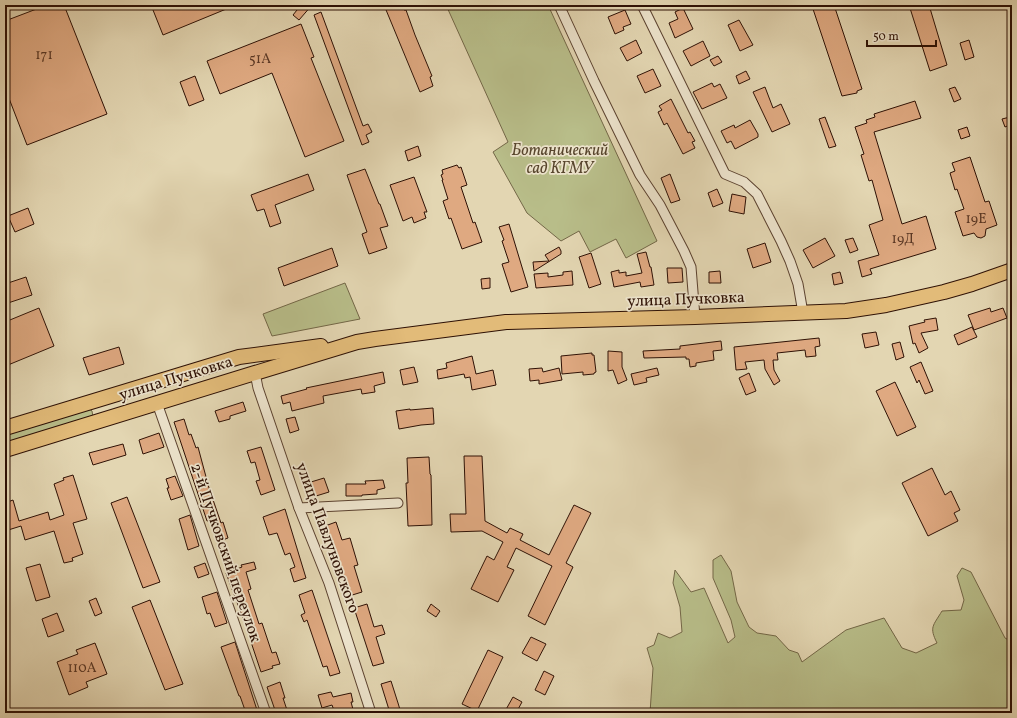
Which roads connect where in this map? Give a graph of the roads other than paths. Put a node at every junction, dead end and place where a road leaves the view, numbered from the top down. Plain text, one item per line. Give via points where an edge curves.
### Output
1 (559, 5) edge
2 (642, 5) edge
3 (1012, 270) edge
4 (803, 314) junction
5 (695, 317) junction
6 (357, 342) junction
7 (260, 354) junction
8 (260, 371) junction
9 (98, 400) junction
10 (157, 403) junction
11 (104, 420) junction
12 (5, 428) edge
13 (5, 450) edge
14 (398, 503) dead end
15 (299, 508) junction
16 (266, 713) edge
17 (371, 713) edge

1 - 5 street via 640,175 660,205 691,267
2 - 4 street via 725,174 744,182 757,194 781,240 798,284
3 - 4 main road, улица Пучковка via 972,284 904,301 865,309
4 - 5 main road, улица Пучковка
5 - 6 main road, улица Пучковка via 497,323
6 - 7 main road, улица Пучковка
6 - 8 main road, улица Пучковка
7 - 8 street, улица Павлуновского
7 - 9 main road, улица Пучковка via 239,357
8 - 10 main road, улица Пучковка
8 - 15 street, улица Павлуновского via 258,388
9 - 11 main road
9 - 12 main road, улица Пучковка
10 - 11 main road, улица Пучковка
10 - 16 street, 2-й Пучковский переулок
11 - 13 main road, улица Пучковка
14 - 15 street
15 - 17 street, улица Павлуновского via 329,583

